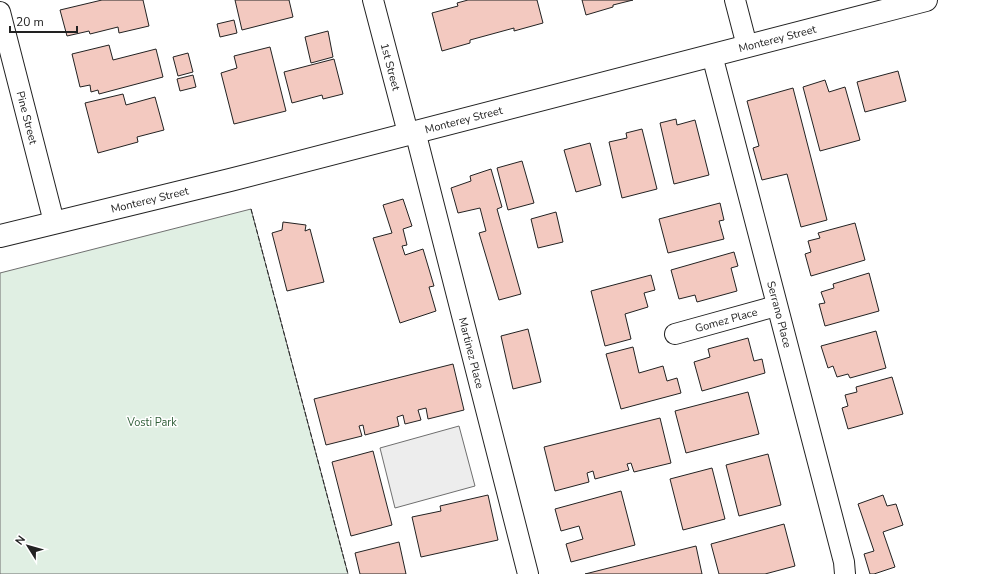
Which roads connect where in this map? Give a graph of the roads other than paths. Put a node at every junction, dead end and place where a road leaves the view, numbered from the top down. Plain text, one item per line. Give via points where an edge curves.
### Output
1 (373, 0) edge
2 (735, 0) edge
3 (926, 0) edge
4 (0, 12) edge
5 (747, 46) junction
6 (712, 55) junction
7 (411, 132) junction
8 (54, 222) junction
9 (0, 236) edge
10 (776, 306) junction
11 (675, 334) dead end
12 (528, 574) edge
13 (845, 574) edge

1 - 7 street, 1st Street
2 - 5 street
3 - 5 street, Monterey Street
4 - 8 street, Pine Street
5 - 6 street, Monterey Street
6 - 7 street, Monterey Street
6 - 10 street, Serrano Place
7 - 8 street, Monterey Street via 230,180
7 - 12 street, Martinez Place
8 - 9 street, Monterey Street
10 - 11 street, Gomez Place
10 - 13 street, Serrano Place via 844,562

